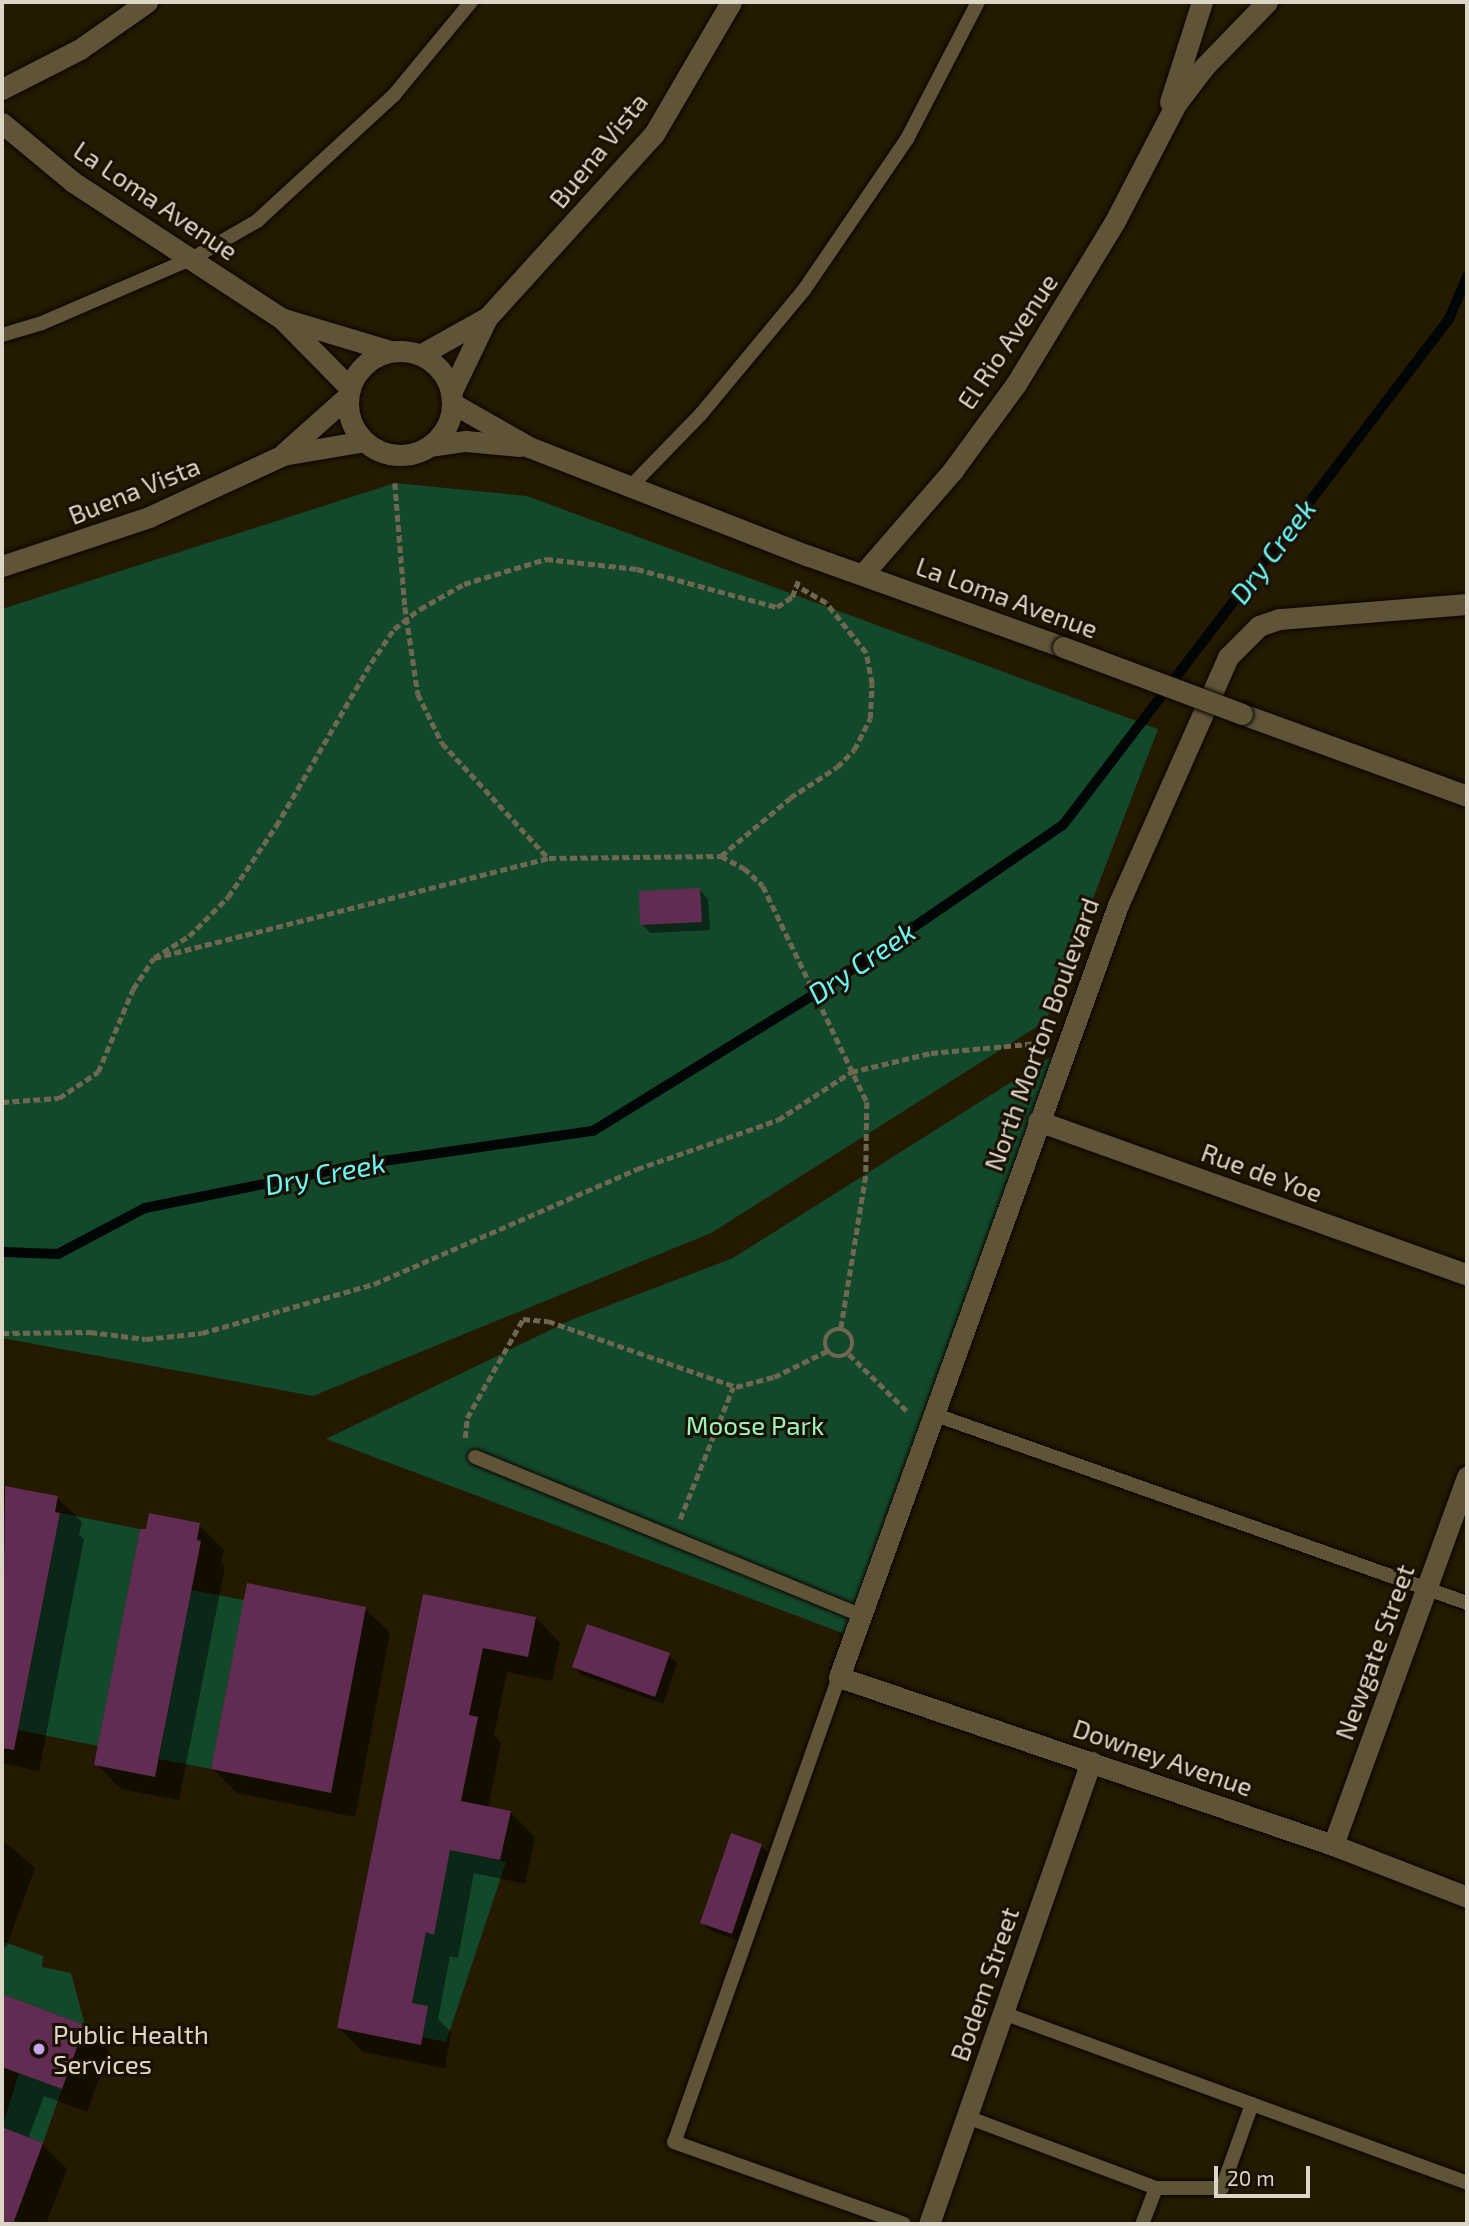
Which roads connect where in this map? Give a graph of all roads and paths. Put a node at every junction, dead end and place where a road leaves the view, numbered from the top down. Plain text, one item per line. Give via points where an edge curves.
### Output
1 (147, 2) edge
2 (471, 2) edge
3 (731, 2) edge
4 (978, 2) edge
5 (1202, 2) edge
6 (1267, 2) edge
7 (2, 89) edge
8 (1166, 118) junction
9 (2, 123) edge
10 (194, 258) junction
11 (487, 318) junction
12 (282, 319) junction
13 (2, 335) edge
14 (391, 351) junction
15 (420, 355) junction
16 (349, 392) junction
17 (451, 398) junction
18 (365, 441) junction
19 (429, 446) junction
20 (529, 447) junction
21 (283, 455) junction
22 (395, 483) dead end
23 (630, 487) junction
24 (2, 566) edge
25 (863, 575) junction
26 (1467, 604) edge
27 (407, 619) junction
28 (1467, 796) edge
29 (721, 856) junction
30 (549, 858) junction
31 (154, 958) junction
32 (1068, 1040) junction
33 (851, 1072) junction
34 (2, 1102) edge
35 (1038, 1121) junction
36 (1467, 1275) edge
37 (841, 1328) junction
38 (2, 1333) edge
39 (827, 1351) junction
40 (849, 1354) junction
41 (733, 1387) junction
42 (930, 1424) junction
43 (475, 1457) joint
44 (1467, 1477) edge
45 (673, 1537) junction
46 (1427, 1588) junction
47 (1467, 1602) edge
48 (861, 1615) junction
49 (839, 1677) junction
50 (1091, 1762) junction
51 (1334, 1845) junction
52 (1467, 1897) edge
53 (1003, 2013) junction
54 (1252, 2104) junction
55 (967, 2117) junction
56 (1467, 2183) edge
57 (1156, 2188) junction
58 (904, 2224) edge
59 (929, 2224) edge
60 (1142, 2224) edge

1 - 7 street via 80,49
2 - 10 lane via 385,104 257,220
3 - 11 street, Buena Vista via 654,134
4 - 23 lane via 907,139 804,290 701,414
5 - 8 street, El Rio Avenue
6 - 8 street, El Rio Avenue via 1257,18 1204,67
8 - 25 street, El Rio Avenue via 1114,223 1016,384 953,470
9 - 10 street, La Loma Avenue via 73,182
10 - 12 street, La Loma Avenue
10 - 13 lane via 43,323
11 - 15 street, Buena Vista
11 - 17 street, Buena Vista
12 - 14 street, La Loma Avenue
12 - 16 street, La Loma Avenue
14 - 15 street
14 - 16 street via 362,366
15 - 17 street via 439,367
16 - 18 street via 351,420
16 - 21 street, Buena Vista
17 - 19 street via 442,434
17 - 20 street, La Loma Avenue
18 - 19 street via 394,455
18 - 21 street, Buena Vista
19 - 20 street, La Loma Avenue via 466,442
20 - 23 street, La Loma Avenue
21 - 24 street, Buena Vista via 149,517
22 - 27 path
23 - 25 street, La Loma Avenue
25 - 28 street, La Loma Avenue, bridge
26 - 32 street, North Morton Boulevard via 1279,619 1241,640 1228,657 1118,905
27 - 29 path via 464,583 546,559 637,569 777,607 792,597 797,583 826,603 866,653 873,684 870,719 854,750 837,767 790,798
27 - 30 path via 418,694 442,743
27 - 31 path via 371,663 276,826 228,897 189,936
29 - 30 path
29 - 33 path via 744,868 762,886
30 - 31 path
31 - 34 path via 133,989 98,1072 59,1098
32 - 33 path via 932,1054
32 - 35 street, North Morton Boulevard
33 - 37 path via 867,1102 866,1176
33 - 38 path via 778,1120 637,1169 374,1284 202,1333 146,1339 90,1332
35 - 36 street, Rue de Yoe
35 - 42 street, North Morton Boulevard
37 - 39 path via 826,1335
37 - 40 path via 853,1338
39 - 40 path via 841,1357
39 - 41 path via 774,1377
40 - 42 path
41 - 43 path via 548,1321 523,1319 467,1418 465,1437
41 - 45 path
42 - 46 lane
42 - 48 street, North Morton Boulevard
43 - 45 lane
44 - 46 street, Newgate Street
45 - 48 lane
46 - 47 lane
46 - 51 street, Newgate Street
48 - 49 street, North Morton Boulevard
49 - 50 street, Downey Avenue
49 - 58 lane via 674,2142
50 - 51 street, Downey Avenue
50 - 53 street, Bodem Street
51 - 52 street, Downey Avenue
53 - 54 lane
53 - 55 street, Bodem Street
54 - 56 lane
54 - 57 lane via 1222,2188
55 - 57 lane
55 - 59 street, Bodem Street
57 - 60 lane

